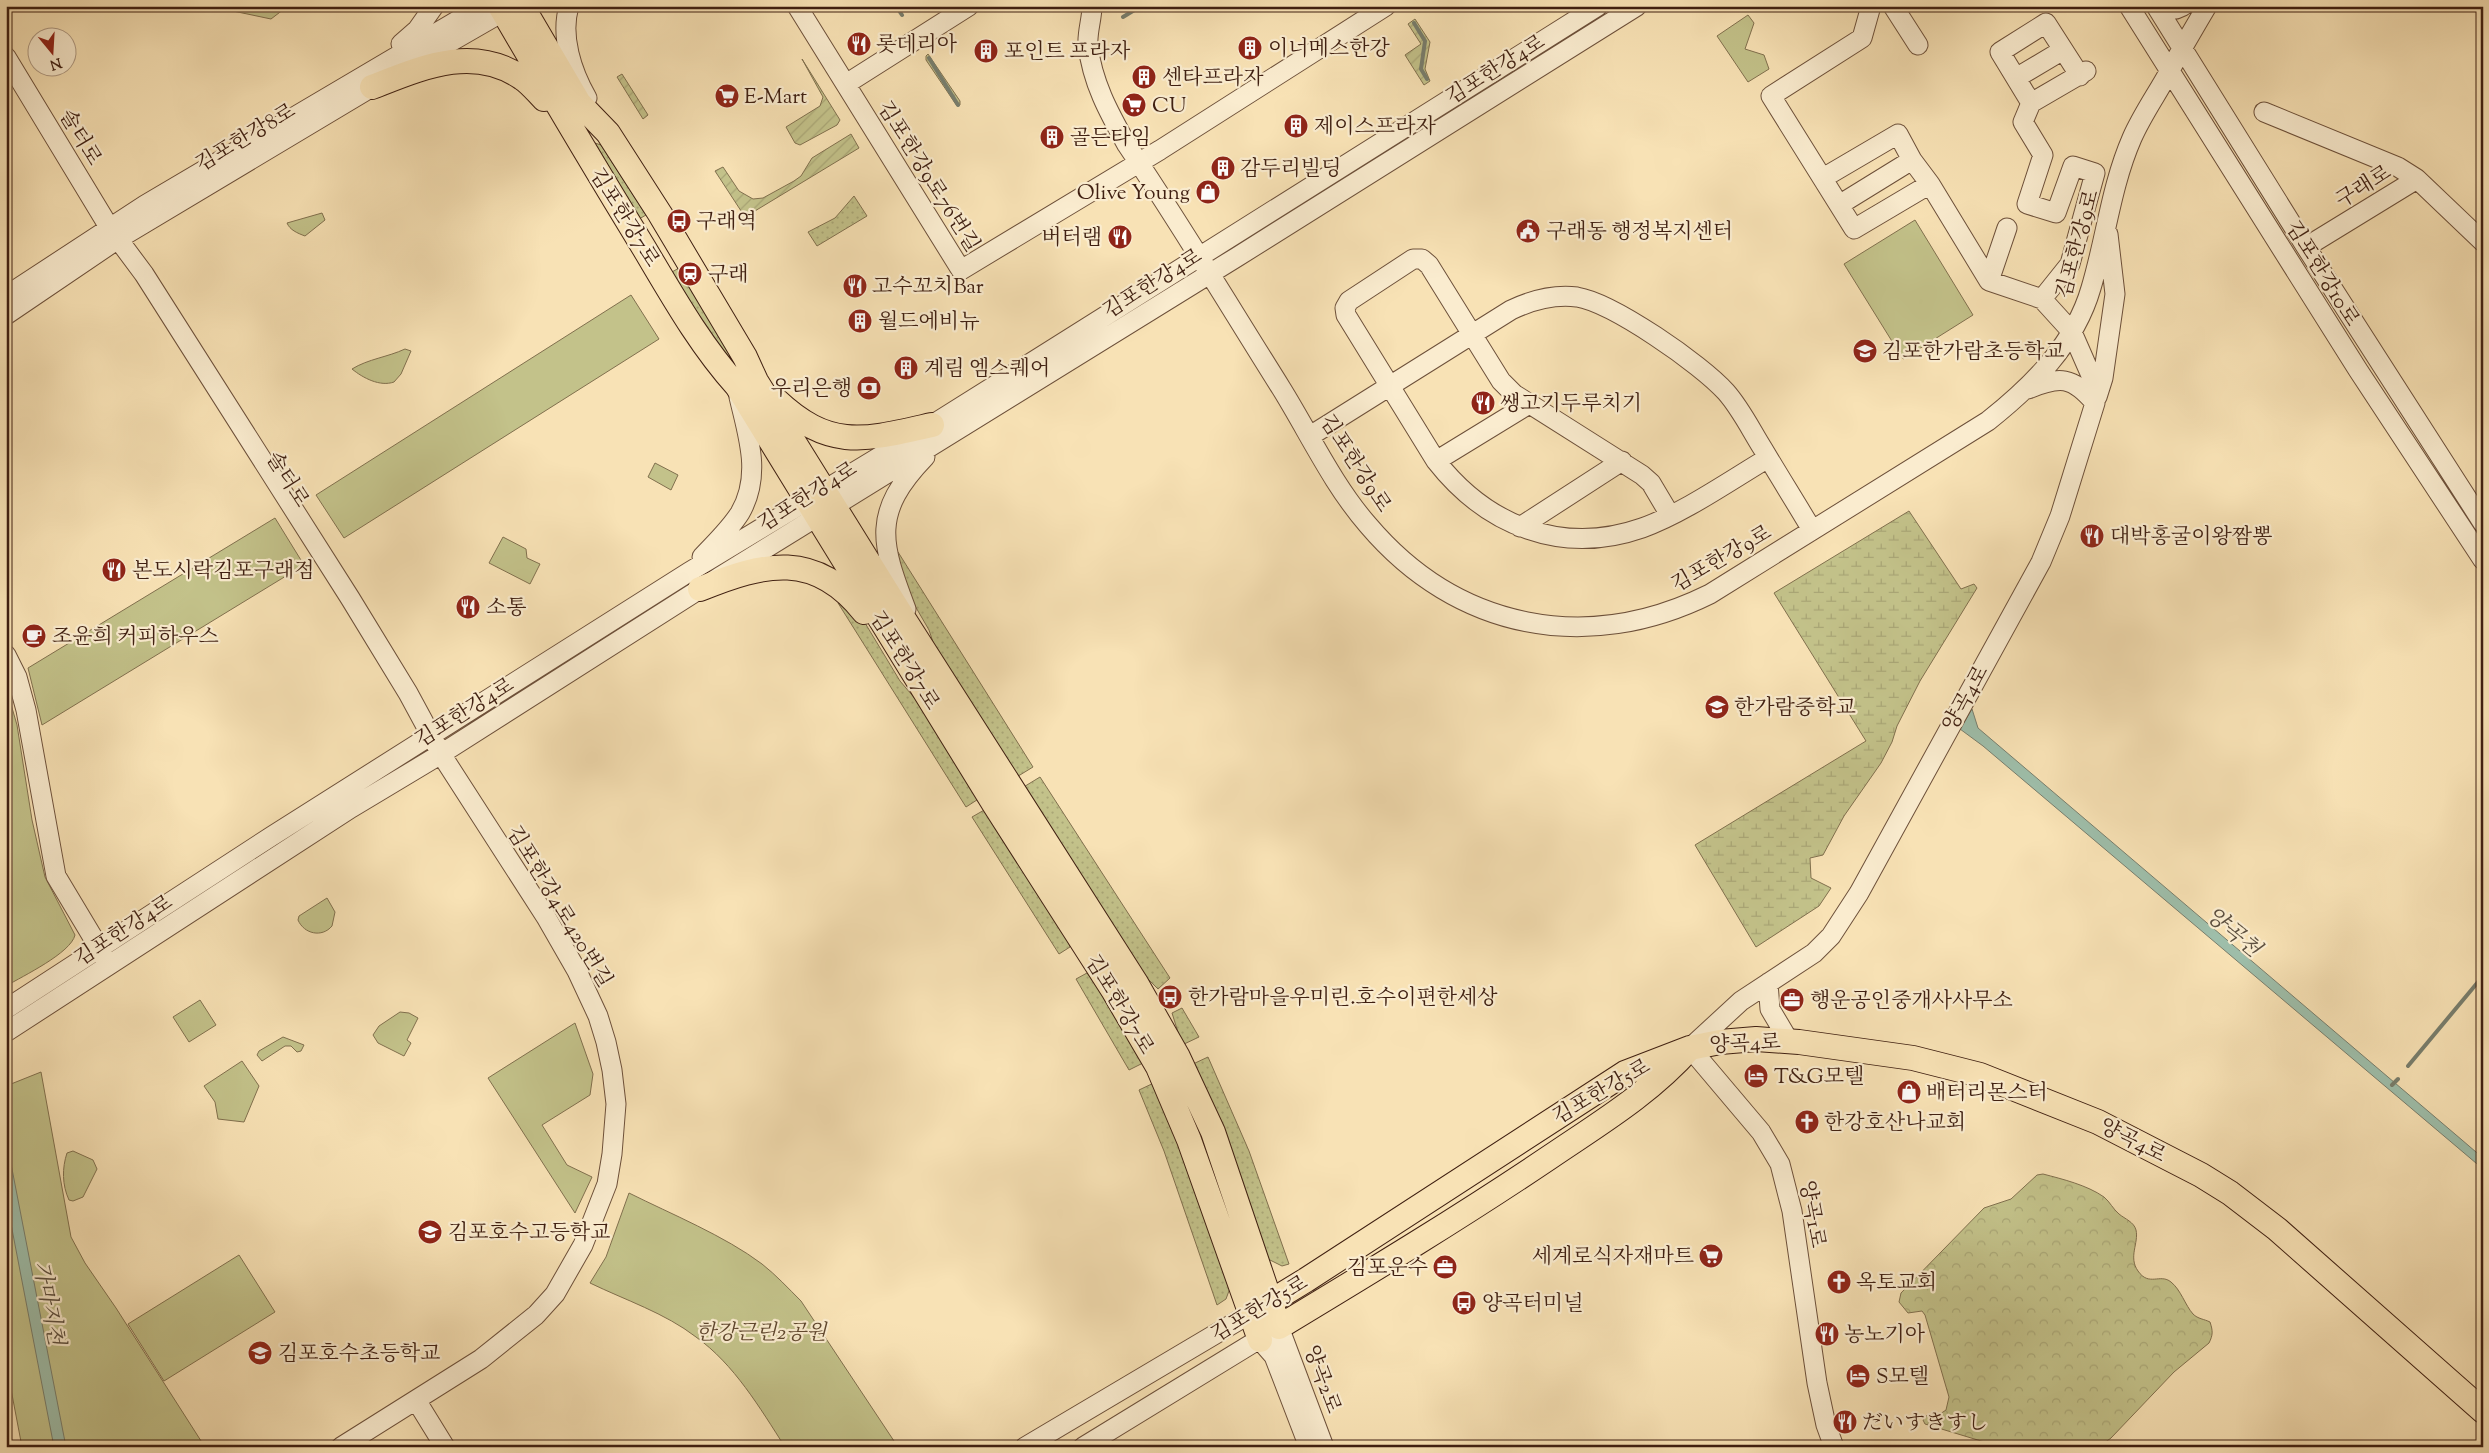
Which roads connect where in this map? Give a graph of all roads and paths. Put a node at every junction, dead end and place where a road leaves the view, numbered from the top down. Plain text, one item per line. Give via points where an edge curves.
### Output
1 (434, 6) edge
2 (569, 6) edge
3 (796, 6) edge
4 (969, 6) edge
5 (1092, 6) edge
6 (1386, 6) edge
7 (1598, 6) edge
8 (1637, 6) edge
9 (1871, 6) edge
10 (1893, 6) edge
11 (2130, 6) edge
12 (2156, 6) edge
13 (2169, 6) edge
14 (2183, 6) edge
15 (2206, 6) edge
16 (504, 7) edge
17 (1918, 45) dead end
18 (2182, 49) junction
19 (2062, 50) junction
20 (6, 57) edge
21 (2169, 72) junction
22 (2016, 78) junction
23 (368, 81) junction
24 (846, 84) junction
25 (2031, 103) junction
26 (2264, 112) dead end
27 (608, 133) junction
28 (576, 136) junction
29 (2043, 155) junction
30 (1912, 160) junction
31 (1138, 162) junction
32 (2073, 166) junction
33 (1823, 178) junction
34 (2417, 179) junction
35 (1930, 184) junction
36 (1839, 205) junction
37 (2106, 222) junction
38 (2007, 228) dead end
39 (113, 233) junction
40 (2483, 242) edge
41 (2306, 247) junction
42 (1204, 266) junction
43 (1989, 281) junction
44 (6, 296) edge
45 (2042, 299) junction
46 (6, 315) edge
47 (2072, 332) junction
48 (1473, 335) junction
49 (746, 383) junction
50 (1392, 387) junction
51 (2024, 391) junction
52 (2095, 403) junction
53 (1528, 404) junction
54 (939, 431) junction
55 (1310, 436) junction
56 (1768, 458) junction
57 (1436, 461) junction
58 (1622, 461) junction
59 (820, 503) junction
60 (1670, 515) junction
61 (2483, 523) edge
62 (1520, 527) junction
63 (1812, 530) junction
64 (2483, 560) edge
65 (694, 581) junction
66 (917, 638) junction
67 (6, 655) edge
68 (916, 678) junction
69 (430, 736) junction
70 (441, 754) junction
71 (105, 958) junction
72 (1768, 983) junction
73 (10, 1007) edge
74 (13, 1028) edge
75 (1788, 1041) junction
76 (1690, 1048) junction
77 (1258, 1264) junction
78 (1306, 1280) junction
79 (1260, 1308) junction
80 (1270, 1334) junction
81 (416, 1400) junction
82 (2483, 1411) edge
83 (341, 1447) edge
84 (445, 1447) edge
85 (1025, 1447) edge
86 (1083, 1447) edge
87 (1308, 1447) edge
88 (1324, 1447) edge
89 (1834, 1447) edge

1 - 23 street via 417,30
2 - 27 street via 566,43 580,87
3 - 24 street, 김포한강9로76번길
4 - 24 street
5 - 31 street, 김포한강9로 via 1088,44 1099,92
6 - 31 street
7 - 42 street, 김포한강4로
8 - 42 street, 김포한강4로
9 - 33 street via 1862,38 1771,96
10 - 17 street
11 - 21 street, 김포한강10로
12 - 18 street, 김포한강10로
13 - 14 street
15 - 18 street, 김포한강9로
16 - 23 street, 김포한강8로
16 - 27 main road, 김포한강7로 via 579,103
16 - 28 main road, 김포한강7로
18 - 21 street, 김포한강9로
18 - 41 street, 김포한강10로
19 - 22 street
19 - 22 street via 2046,23 2000,52
19 - 25 street via 2083,73
20 - 39 street, 솔터로
21 - 37 street, 김포한강9로 via 2131,139
21 - 64 street, 김포한강10로 via 2367,385
22 - 25 street
23 - 28 main road via 458,60 492,63 523,78
23 - 39 street, 김포한강8로
24 - 31 street, 김포한강9로76번길 via 961,270
25 - 29 street via 2023,122
26 - 34 street via 2398,167
27 - 49 main road, 김포한강7로 via 745,357
28 - 49 main road, 김포한강7로 via 718,365
29 - 32 street
29 - 32 street via 2027,204 2056,213
30 - 33 street via 1898,134
30 - 35 street
30 - 36 street
31 - 42 street, 김포한강9로
32 - 45 street via 2095,173 2070,264
33 - 36 street
34 - 40 street, 구래로
34 - 41 street, 구래로
35 - 36 street via 1854,229
35 - 43 street
37 - 47 street, 김포한강9로 via 2091,288
37 - 52 street via 2115,294 2104,370
38 - 43 street
39 - 44 street, 김포한강8로
39 - 46 street, 김포한강8로
39 - 69 street, 솔터로 via 144,274 350,598
41 - 61 street, 김포한강10로
42 - 54 street, 김포한강4로
42 - 55 street, 김포한강9로
43 - 45 street
45 - 47 street, 양곡4로
47 - 51 street, 김포한강9로
47 - 52 street, 양곡4로 via 2093,380
48 - 50 street
48 - 50 street via 1422,259 1413,259 1354,296 1346,308 1346,316
48 - 53 street via 1501,381
48 - 56 street via 1528,302 1564,296 1592,301 1672,348 1708,374 1742,414
49 - 54 main road via 812,428 833,435 867,439
49 - 59 main road, 김포한강7로
49 - 65 street via 752,478 739,513
50 - 55 street
50 - 57 street
51 - 52 street via 2056,380 2067,380 2078,385
51 - 63 street, 김포한강9로 via 1988,421
52 - 72 street, 양곡4로 via 2060,516 2042,562 1859,893 1820,947
53 - 57 street
53 - 58 street
54 - 59 street, 김포한강4로
54 - 66 street via 894,501 884,537 888,562
55 - 63 street, 김포한강9로 via 1352,506 1413,571 1470,605 1534,623 1598,627 1631,623 1679,609 1710,594
56 - 60 street
56 - 63 street
57 - 62 street via 1471,499
58 - 60 street via 1650,483
58 - 62 street
59 - 65 street, 김포한강4로
59 - 66 main road, 김포한강7로
59 - 68 main road, 김포한강7로
60 - 62 street via 1644,528 1596,538 1546,535
65 - 68 main road via 770,567 809,571 822,576 851,596
65 - 69 street, 김포한강4로
65 - 70 street, 김포한강4로
66 - 77 main road, 김포한강7로 via 1136,983 1178,1057 1213,1132
67 - 71 street via 17,677 26,710 56,876
68 - 79 main road, 김포한강7로 via 1158,1067
69 - 70 street, 솔터로
69 - 71 street, 김포한강4로
70 - 71 street, 김포한강4로
70 - 81 street, 김포한강4로420번길 via 577,971 606,1042 616,1104 606,1184 583,1245 555,1294 504,1342
71 - 73 street, 김포한강4로
71 - 74 street, 김포한강4로
72 - 75 street via 1770,1009
72 - 76 street, 양곡4로 via 1741,1001
75 - 76 main road, 양곡4로 via 1756,1038
75 - 82 main road, 양곡4로 via 1912,1058 1962,1070 2054,1103 2153,1149 2230,1193 2277,1229
76 - 78 main road, 김포한강5로 via 1625,1073
76 - 80 main road, 김포한강5로 via 1640,1096 1475,1207
76 - 89 street, 양곡1로 via 1761,1132 1780,1164 1792,1211 1817,1382
77 - 78 main road via 1275,1280
77 - 79 main road, 김포한강7로
78 - 79 main road, 김포한강5로
79 - 80 main road, 김포한강7로
79 - 85 street, 김포한강5로
80 - 86 street, 김포한강5로
80 - 87 street, 양곡2로
80 - 88 street, 양곡2로
81 - 83 street, 김포한강4로420번길
81 - 84 street

